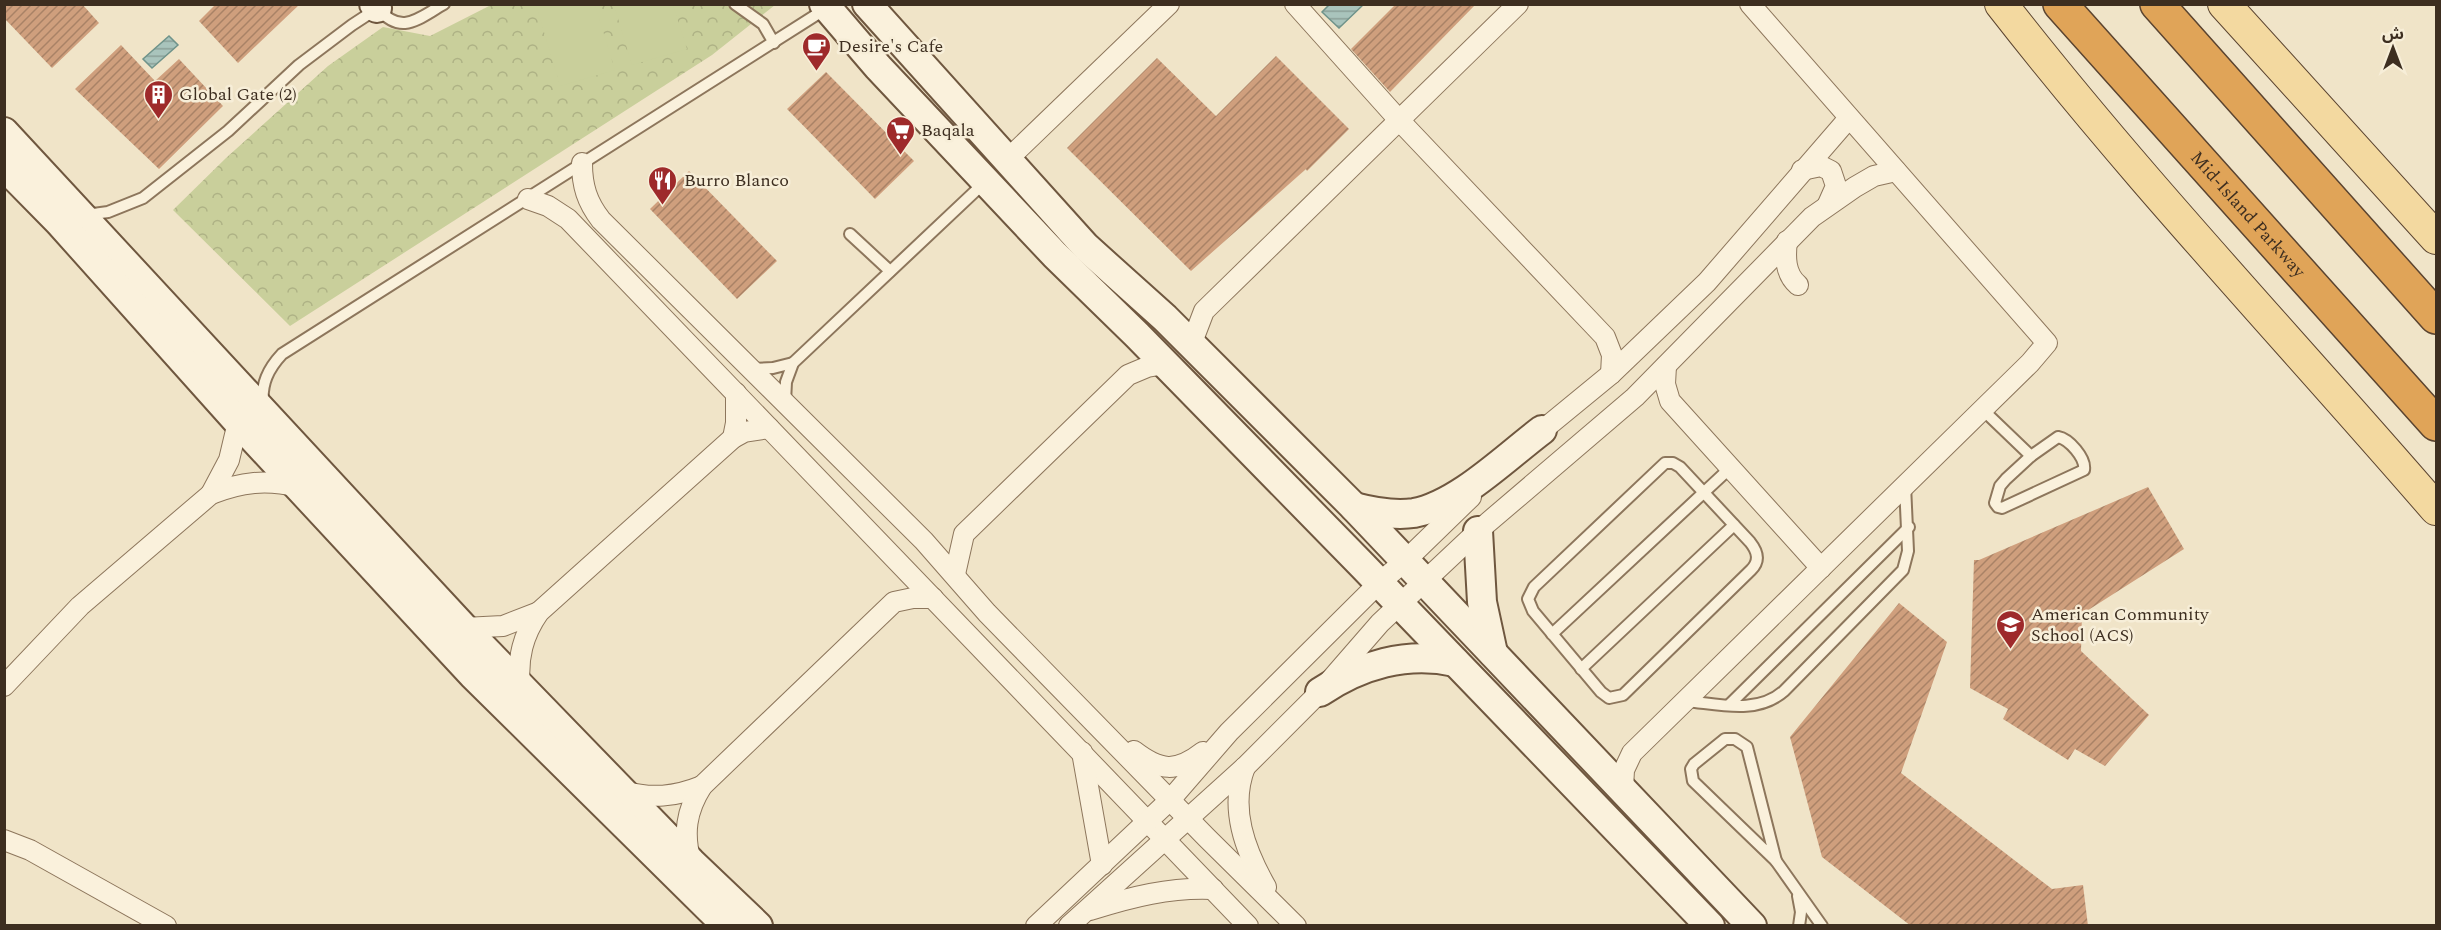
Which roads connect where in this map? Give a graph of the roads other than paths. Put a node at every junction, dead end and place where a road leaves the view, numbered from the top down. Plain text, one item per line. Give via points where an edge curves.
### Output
1 (444, 4) edge
2 (735, 4) edge
3 (867, 4) edge
4 (1169, 4) edge
5 (1295, 4) edge
6 (1518, 4) edge
7 (1750, 4) edge
8 (2001, 4) edge
9 (2060, 4) edge
10 (2157, 4) edge
11 (2224, 4) edge
12 (378, 6) edge
13 (828, 6) edge
14 (774, 43) junction
15 (878, 67) junction
16 (1849, 118) junction
17 (1398, 119) junction
18 (4, 132) edge
19 (1007, 160) junction
20 (582, 163) junction
21 (4, 166) edge
22 (1802, 170) junction
23 (1896, 171) junction
24 (985, 182) junction
25 (528, 199) junction
26 (1828, 204) junction
27 (83, 215) junction
28 (850, 234) dead end
29 (2436, 238) edge
30 (1787, 242) junction
31 (1086, 246) junction
32 (890, 272) junction
33 (1756, 274) junction
34 (1204, 311) junction
35 (2436, 317) edge
36 (1165, 318) junction
37 (1137, 335) junction
38 (1605, 337) junction
39 (1646, 343) junction
40 (1191, 345) junction
41 (793, 363) junction
42 (1165, 364) junction
43 (1666, 366) junction
44 (752, 369) junction
45 (1611, 374) junction
46 (1128, 375) junction
47 (736, 393) junction
48 (1635, 397) junction
49 (1670, 401) junction
50 (785, 402) junction
51 (1982, 410) junction
52 (266, 416) junction
53 (238, 422) junction
54 (2436, 424) edge
55 (770, 428) junction
56 (1542, 430) junction
57 (733, 438) junction
58 (2031, 456) junction
59 (1729, 468) junction
60 (1905, 485) junction
61 (298, 487) junction
62 (1704, 493) junction
63 (212, 494) junction
64 (1354, 507) junction
65 (2436, 509) edge
66 (1734, 525) junction
67 (1909, 527) junction
68 (1478, 531) junction
69 (964, 534) junction
70 (924, 541) junction
71 (898, 561) junction
72 (1821, 568) junction
73 (1414, 572) junction
74 (955, 574) junction
75 (1379, 583) junction
76 (933, 598) junction
77 (894, 602) junction
78 (1399, 605) junction
79 (540, 612) junction
80 (464, 628) junction
81 (1552, 634) junction
82 (1494, 655) junction
83 (1455, 662) junction
84 (1581, 669) junction
85 (4, 686) edge
86 (520, 687) junction
87 (1320, 692) junction
88 (1686, 701) junction
89 (1730, 704) junction
90 (1090, 719) junction
91 (1229, 732) junction
92 (1082, 752) junction
93 (1632, 753) junction
94 (1592, 759) junction
95 (1245, 767) junction
96 (702, 786) junction
97 (1623, 789) junction
98 (622, 791) junction
99 (1170, 800) junction
100 (1188, 818) junction
101 (1148, 821) junction
102 (4, 826) edge
103 (1166, 838) junction
104 (4, 840) edge
105 (30, 850) junction
106 (1776, 861) junction
107 (691, 862) junction
108 (1102, 865) junction
109 (1213, 889) junction
110 (1797, 893) junction
111 (1075, 919) edge
112 (1290, 920) edge
113 (166, 926) edge
114 (728, 926) edge
115 (758, 926) edge
116 (1036, 926) edge
117 (1248, 926) edge
118 (1710, 926) edge
119 (1752, 926) edge
120 (1799, 926) edge
121 (1822, 926) edge

1 - 12 lane via 400,25 387,19
2 - 14 lane via 763,24
3 - 19 street
4 - 19 street
5 - 17 street
6 - 17 street
7 - 16 street
8 - 65 main road via 2164,204
9 - 54 highway, Mid-Island Parkway
10 - 35 highway
11 - 29 main road
12 - 27 lane via 299,66 228,131 143,198 108,212
13 - 14 lane
13 - 15 street
14 - 20 lane
15 - 19 street via 906,79 983,160 995,165
15 - 24 street
16 - 22 street
16 - 23 street
17 - 34 street
17 - 38 street
18 - 27 street
19 - 31 street
20 - 25 lane
20 - 44 street via 584,190 595,212
21 - 53 street
22 - 26 street via 1821,166 1831,171 1836,186
22 - 39 street via 1740,246
23 - 26 street via 1867,180
23 - 51 street via 2047,343
24 - 31 street via 1011,184 1062,231
24 - 32 lane
24 - 37 street
25 - 47 street via 568,219
25 - 52 lane via 282,354 264,381 262,402
26 - 30 street
27 - 52 street
28 - 32 lane
30 - 33 street
30 - 33 street via 1794,280
31 - 36 street
32 - 41 lane
33 - 43 street
34 - 36 street
34 - 40 street
36 - 40 street
37 - 42 street
37 - 46 street via 1136,357
38 - 39 street via 1624,343
38 - 45 street via 1612,355
39 - 45 street
40 - 64 street
41 - 44 lane
41 - 50 lane via 786,382
42 - 46 street
42 - 75 street
43 - 48 street
43 - 49 street via 1665,384
44 - 50 street
45 - 56 street
46 - 69 street
47 - 55 street
47 - 57 street
48 - 49 street
48 - 68 street
49 - 59 street
50 - 70 street
51 - 58 lane
51 - 60 street
52 - 80 street
53 - 61 street
53 - 63 street via 229,460
55 - 57 street
55 - 71 street
56 - 64 street via 1451,500 1432,508 1393,514
56 - 73 street
57 - 79 street
58 - 58 lane via 2061,438 2085,467 2082,473 1998,507 1995,503 2003,482
59 - 62 lane
59 - 72 street
60 - 67 lane
60 - 72 street
61 - 63 street via 254,482
61 - 114 street via 473,675
62 - 66 lane
62 - 81 lane
62 - 81 lane via 1677,465 1661,466 1531,590 1530,607
63 - 85 street via 80,606
64 - 73 street
66 - 84 lane
66 - 84 lane via 1756,551 1755,566 1627,691 1609,698
67 - 89 lane
67 - 89 lane via 1908,558 1900,575 1784,691 1762,705
68 - 73 street
68 - 82 street via 1482,602
69 - 70 street
69 - 74 street
70 - 74 street
71 - 76 street
71 - 77 street
72 - 88 street
73 - 75 street
73 - 78 street
73 - 82 street
74 - 90 street via 987,613
75 - 78 street
75 - 91 street
76 - 77 street
76 - 92 street
77 - 96 street
78 - 83 street
78 - 87 street
79 - 80 street via 503,626
79 - 86 street via 521,647
80 - 86 street
81 - 84 lane
82 - 94 street
83 - 87 street via 1428,657 1385,662 1350,674
83 - 118 street
86 - 98 street
87 - 95 street
88 - 89 lane
88 - 93 street
90 - 91 street via 1148,762 1169,767 1192,761
90 - 99 street
91 - 99 street
92 - 101 street
92 - 108 street
93 - 94 street via 1612,760
93 - 97 street via 1624,770
94 - 97 street
95 - 100 street
95 - 112 street via 1238,792 1244,842 1261,879
96 - 98 street via 663,796
96 - 107 street via 694,797 687,823
97 - 119 street
98 - 107 street
99 - 100 street
99 - 101 street
100 - 103 street
100 - 112 street
101 - 103 street
101 - 108 street
102 - 105 street
103 - 109 street
103 - 111 street
104 - 105 street
105 - 113 street
106 - 106 lane via 1693,781 1694,764 1725,740 1735,739 1747,747
106 - 110 lane
107 - 115 street
108 - 116 street
109 - 111 street via 1155,893
109 - 117 street
110 - 120 lane
110 - 121 lane

